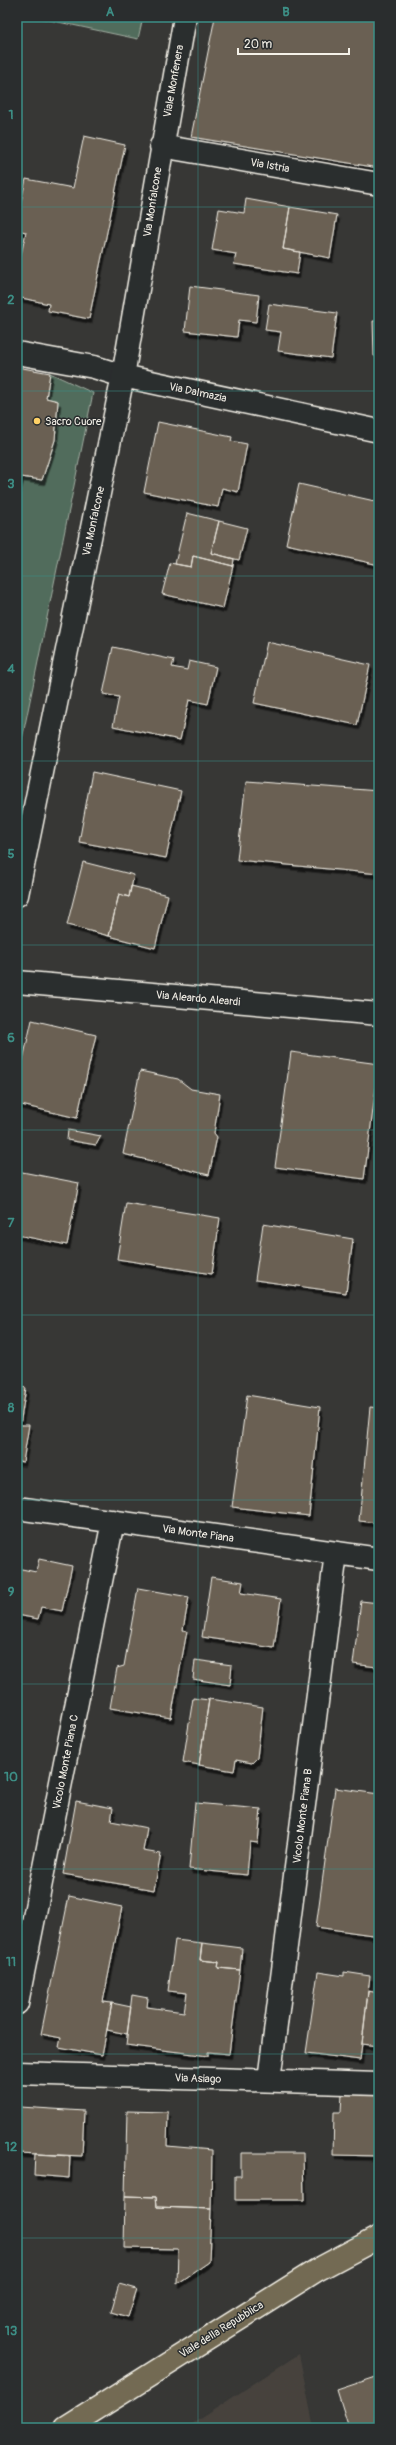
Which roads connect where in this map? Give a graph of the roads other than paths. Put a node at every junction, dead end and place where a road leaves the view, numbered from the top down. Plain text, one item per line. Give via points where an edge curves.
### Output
1 (185, 17) edge
2 (161, 146) junction
3 (379, 184) edge
4 (17, 354) edge
5 (123, 376) junction
6 (379, 430) edge
7 (17, 895) edge
8 (17, 982) edge
9 (379, 1014) edge
10 (17, 1508) edge
11 (113, 1521) junction
12 (336, 1553) junction
13 (379, 1559) edge
14 (17, 2003) edge
15 (17, 2073) edge
16 (269, 2080) junction
17 (379, 2084) edge
18 (379, 2237) edge
19 (66, 2428) edge

1 - 2 street, Viale Monfenera
2 - 3 street, Via Istria
2 - 5 street, Via Monfalcone
4 - 5 street, Via Dalmazia via 94,367
5 - 6 street, Via Dalmazia
5 - 7 street, Via Monfalcone
8 - 9 street, Via Aleardo Aleardi
10 - 11 street, Via Monte Piana
11 - 12 street, Via Monte Piana
11 - 14 street, Vicolo Monte Piana C
12 - 13 street, Via Monte Piana
12 - 16 street, Vicolo Monte Piana B
15 - 16 street, Via Asiago
16 - 17 street, Via Asiago
18 - 19 main road, Viale della Repubblica via 317,2270

